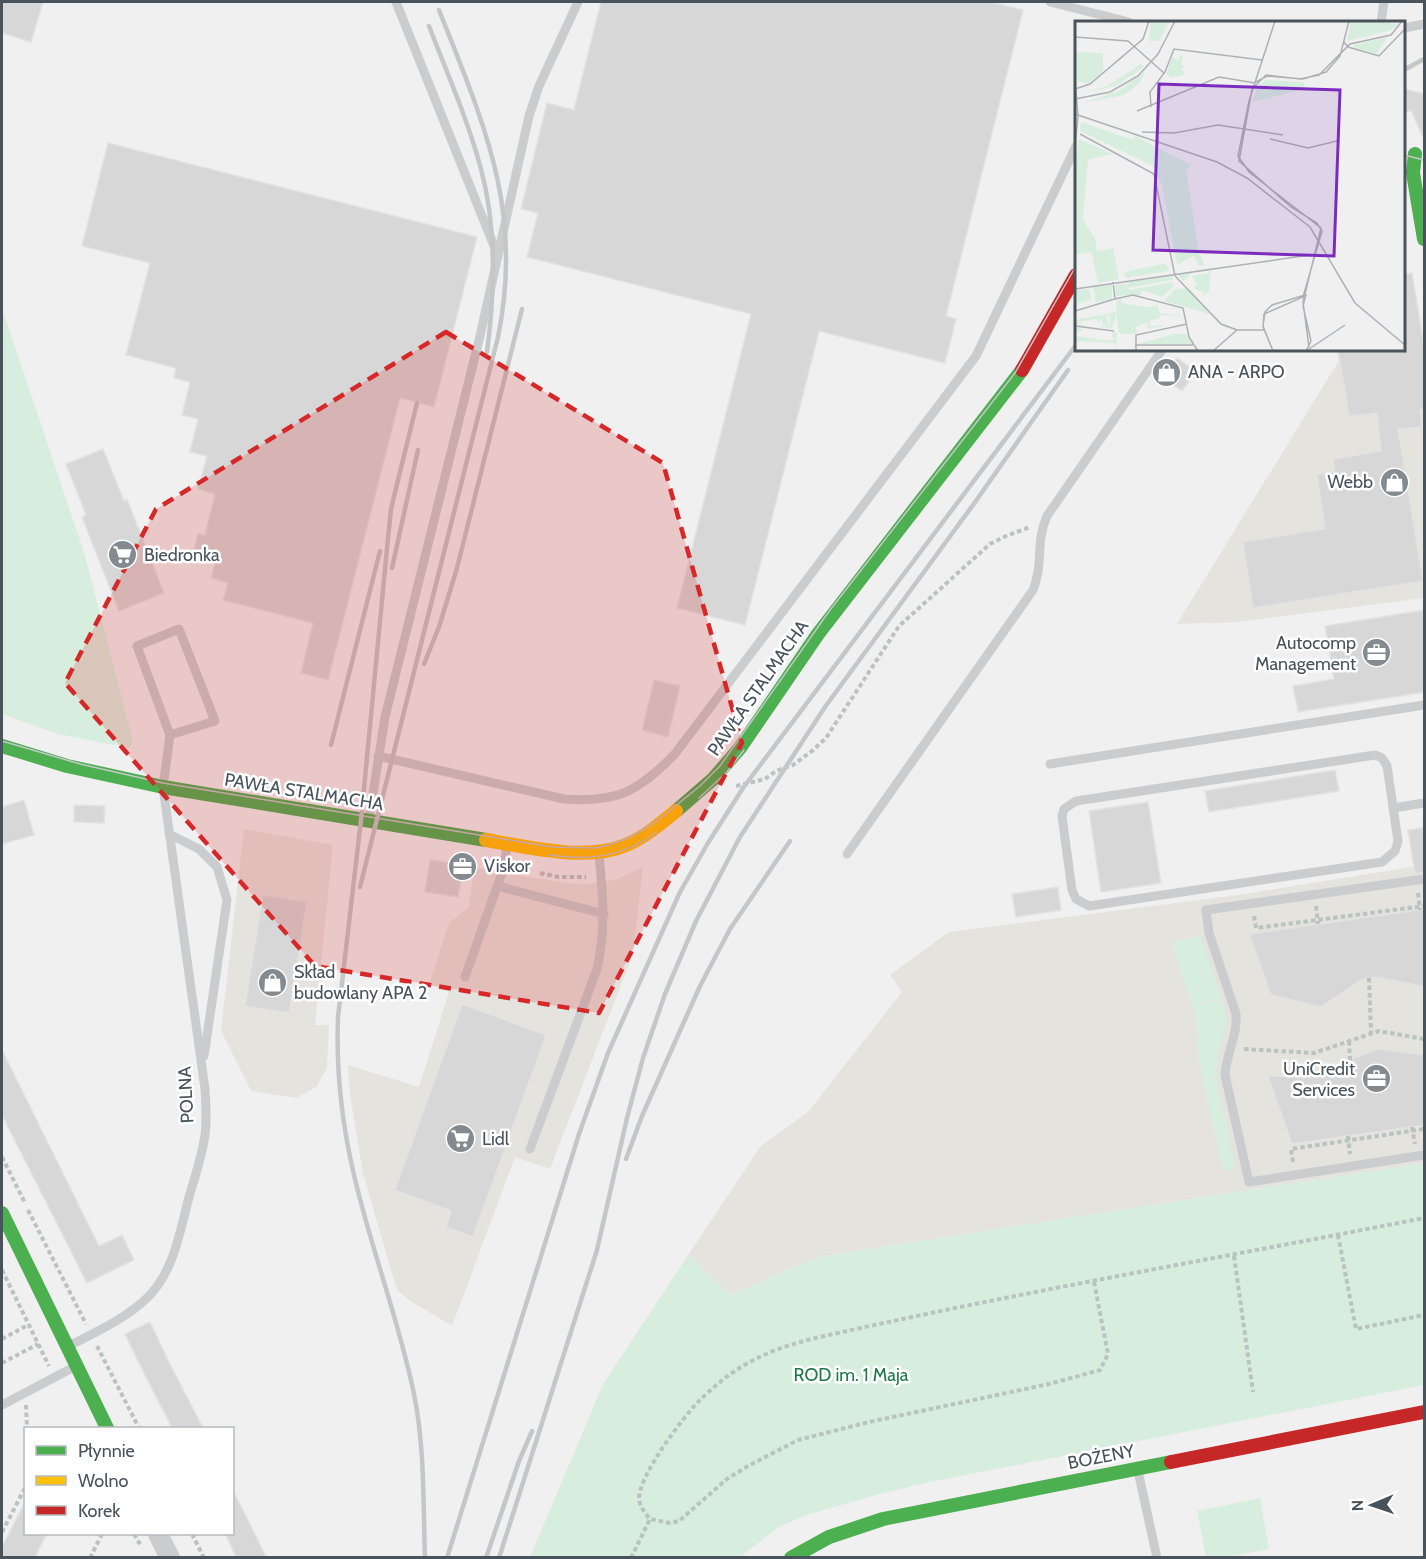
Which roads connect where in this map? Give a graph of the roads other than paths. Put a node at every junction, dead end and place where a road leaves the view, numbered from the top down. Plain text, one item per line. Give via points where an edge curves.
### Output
1 (396, 2) edge
2 (578, 2) edge
3 (1050, 2) edge
4 (1384, 2) edge
5 (1125, 21) edge
6 (1381, 21) edge
7 (1425, 24) edge
8 (1405, 28) edge
9 (1075, 150) edge
10 (1414, 154) edge
11 (1425, 239) edge
12 (498, 256) junction
13 (1075, 278) edge
14 (1161, 351) edge
15 (1425, 705) edge
16 (170, 735) junction
17 (2, 746) edge
18 (378, 756) junction
19 (1050, 764) dead end
20 (163, 787) junction
21 (1425, 803) edge
22 (1393, 808) junction
23 (368, 821) junction
24 (169, 834) junction
25 (508, 844) junction
26 (599, 852) junction
27 (847, 854) dead end
28 (1425, 879) edge
29 (497, 886) junction
30 (604, 914) junction
31 (465, 977) dead end
32 (202, 1067) junction
33 (530, 1149) dead end
34 (1425, 1155) edge
35 (2, 1213) edge
36 (67, 1347) junction
37 (76, 1366) junction
38 (2, 1405) edge
39 (1425, 1412) edge
40 (106, 1427) edge
41 (1138, 1468) junction
42 (159, 1535) edge
43 (170, 1557) edge
44 (791, 1557) edge
45 (1156, 1557) edge

1 - 12 lane
2 - 12 lane via 529,116
3 - 5 lane
4 - 6 lane
7 - 8 lane
9 - 18 lane via 976,356 659,771 626,793 606,799 564,799
10 - 11 street via 1413,173
12 - 18 lane
13 - 26 street, PAWŁA STALMACHA via 1022,370 818,634 728,763 655,829 626,845
14 - 27 lane via 1047,516 1040,531 1038,576 1033,590
15 - 19 lane
16 - 16 lane via 214,721 179,629 136,646
16 - 20 lane, POLNA
17 - 20 street, PAWŁA STALMACHA via 67,766
18 - 23 lane
20 - 23 street, PAWŁA STALMACHA
20 - 24 lane, POLNA
21 - 22 lane
22 - 22 lane via 1387,766 1375,755 1076,801 1064,809 1062,816 1072,890 1076,899 1089,906 1382,862 1395,851 1398,841
23 - 25 street, PAWŁA STALMACHA
24 - 32 lane, POLNA
24 - 32 lane via 200,849 218,867 227,900
25 - 26 street, PAWŁA STALMACHA via 568,853
25 - 29 lane
26 - 30 lane
28 - 34 lane via 1206,910 1209,933 1236,1014 1225,1075 1249,1182
29 - 30 lane
29 - 31 lane
30 - 33 lane via 597,969
32 - 36 lane, POLNA via 204,1142 171,1262 157,1287 142,1302
35 - 36 street
36 - 37 street
37 - 38 lane
37 - 40 street
39 - 41 street, BOŻENY
41 - 44 street, BOŻENY via 871,1522 829,1537
41 - 45 lane
42 - 43 street

